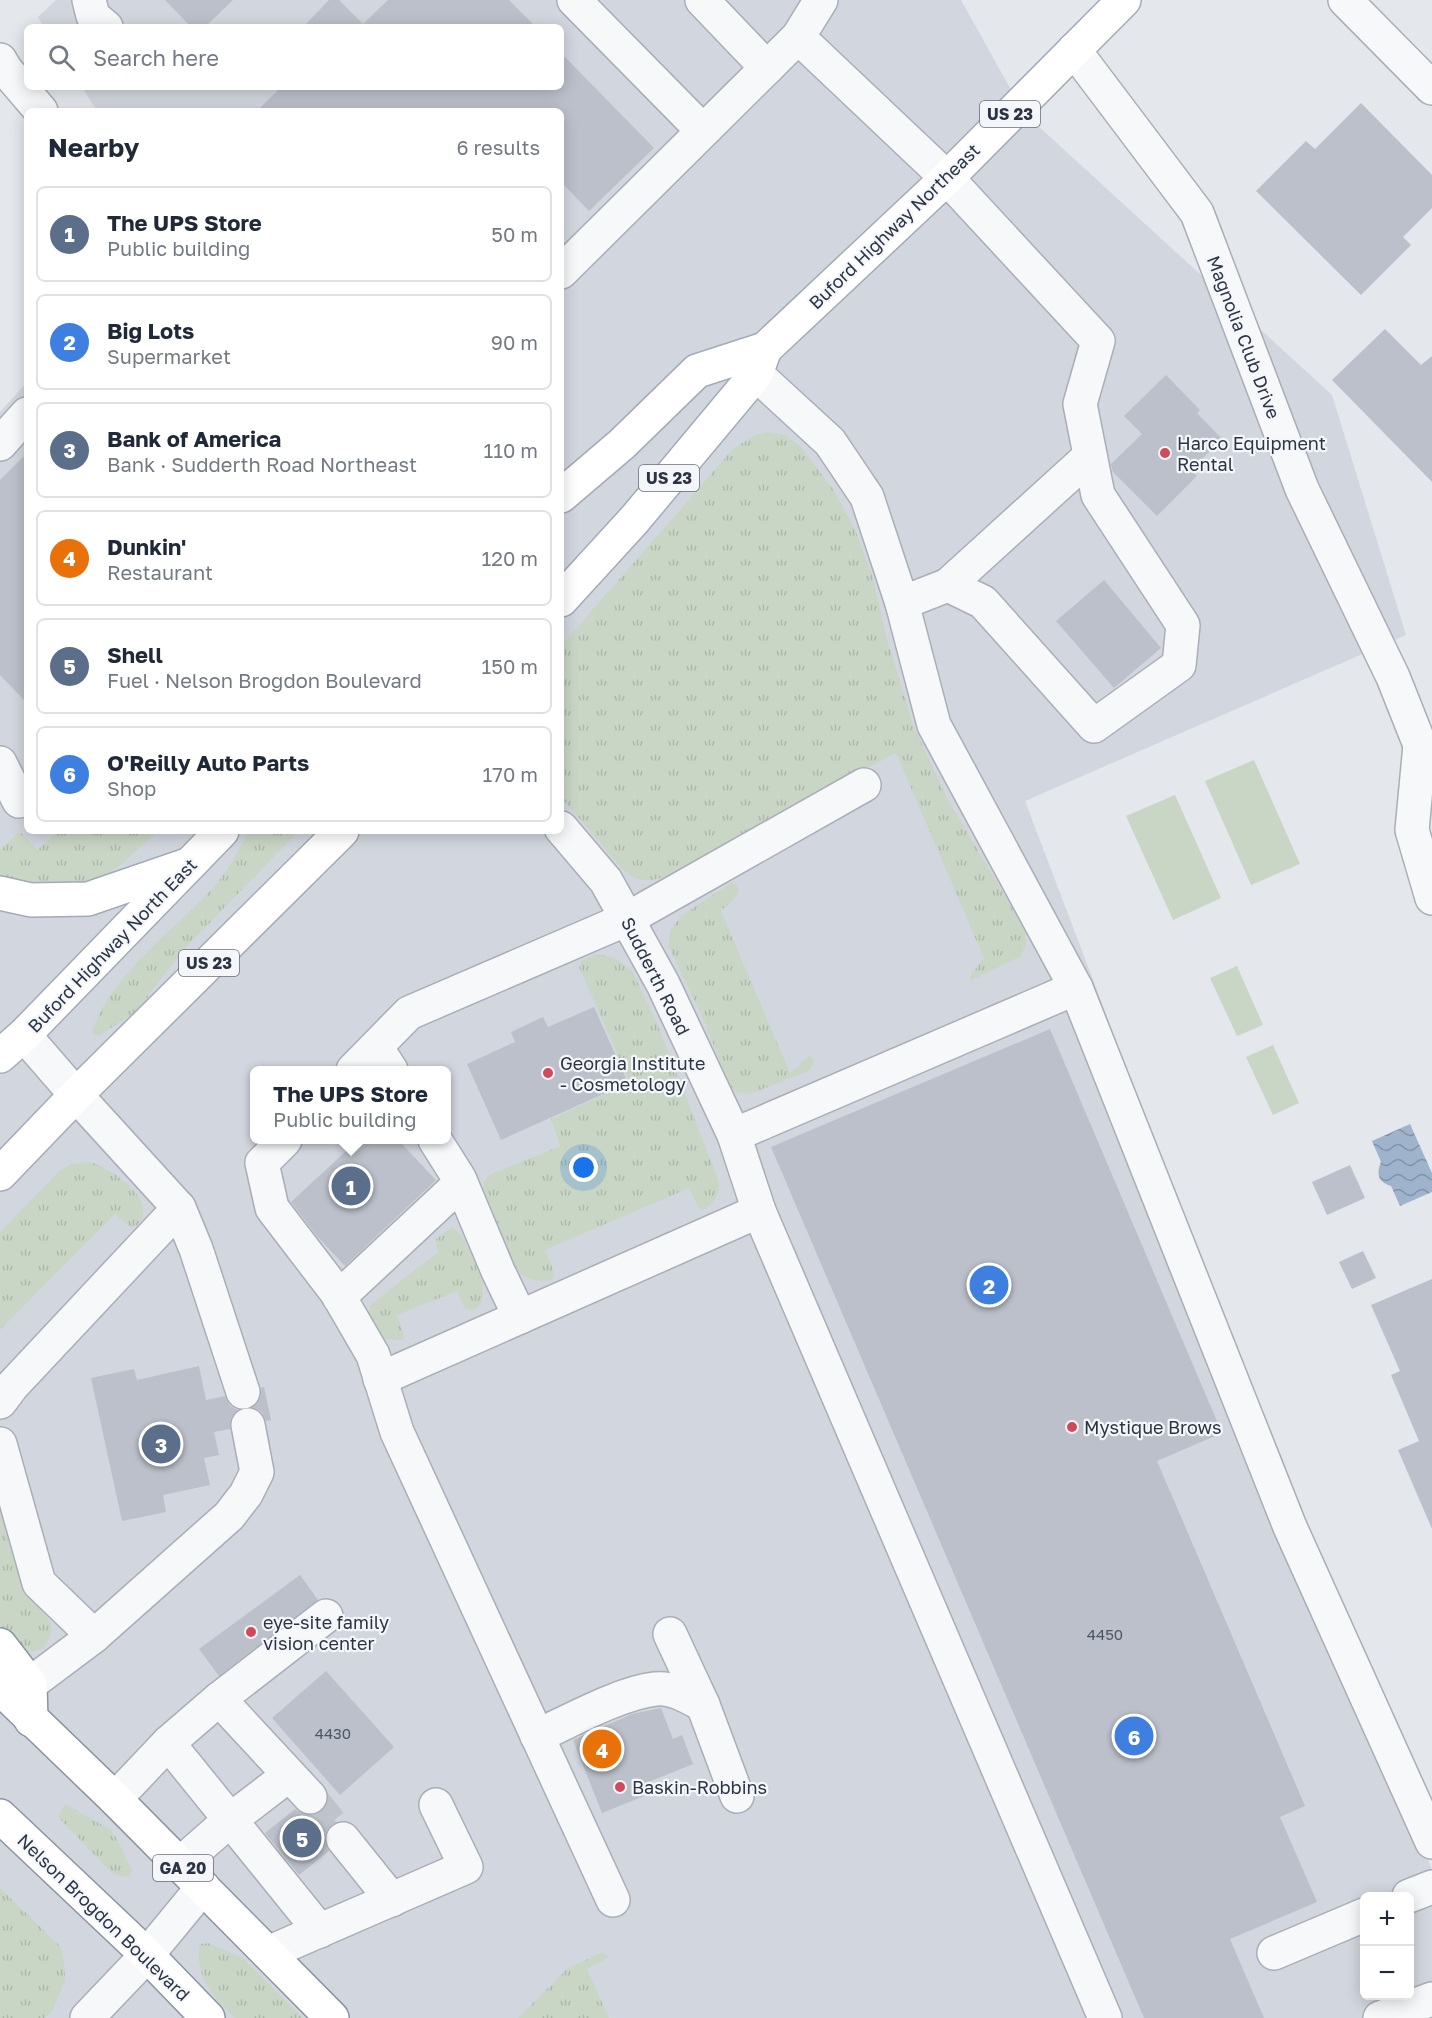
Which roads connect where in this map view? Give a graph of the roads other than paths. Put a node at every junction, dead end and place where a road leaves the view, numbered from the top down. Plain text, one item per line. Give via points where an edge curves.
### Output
1 (88, 0) edge
2 (574, 0) edge
3 (702, 0) edge
4 (821, 0) edge
5 (1124, 0) edge
6 (1345, 0) edge
7 (102, 24) edge
8 (798, 37) junction
9 (1074, 50) junction
10 (0, 60) edge
11 (767, 68) junction
12 (1432, 88) edge
13 (38, 108) edge
14 (704, 131) junction
15 (947, 178) junction
16 (564, 269) edge
17 (761, 361) junction
18 (24, 417) edge
19 (0, 444) edge
20 (1090, 456) junction
21 (564, 493) edge
22 (948, 585) junction
23 (564, 597) edge
24 (902, 603) junction
25 (1426, 756) edge
26 (0, 763) edge
27 (864, 785) dead end
28 (15, 805) edge
29 (564, 832) edge
30 (219, 834) edge
31 (339, 834) edge
32 (192, 864) junction
33 (0, 893) edge
34 (1432, 898) edge
35 (627, 919) junction
36 (1076, 988) junction
37 (24, 1035) junction
38 (0, 1056) edge
39 (384, 1059) edge
40 (366, 1066) edge
41 (76, 1095) junction
42 (734, 1135) junction
43 (281, 1144) edge
44 (437, 1144) edge
45 (0, 1174) edge
46 (461, 1182) junction
47 (179, 1208) junction
48 (759, 1211) junction
49 (339, 1297) junction
50 (520, 1317) junction
51 (380, 1379) junction
52 (243, 1392) dead end
53 (0, 1402) edge
54 (248, 1425) dead end
55 (0, 1444) edge
56 (326, 1616) dead end
57 (670, 1634) dead end
58 (94, 1636) junction
59 (0, 1645) edge
60 (15, 1686) edge
61 (219, 1699) junction
62 (703, 1705) junction
63 (537, 1736) junction
64 (168, 1743) junction
65 (737, 1796) dead end
66 (116, 1799) junction
67 (436, 1805) dead end
68 (0, 1816) edge
69 (231, 1821) junction
70 (343, 1839) tunnel mouth
71 (1432, 1842) edge
72 (180, 1864) junction
73 (202, 1887) junction
74 (1432, 1887) edge
75 (1414, 1894) edge
76 (392, 1900) junction
77 (613, 1900) dead end
78 (1360, 1917) edge
79 (320, 1931) junction
80 (268, 1953) junction
81 (1274, 1953) dead end
82 (147, 1955) junction
83 (1432, 1999) edge
84 (87, 2018) edge
85 (208, 2018) edge
86 (332, 2018) edge
87 (1105, 2018) edge
88 (1380, 2018) edge

1 - 7 street via 93,16
2 - 14 street
3 - 11 street
4 - 8 street
5 - 9 main road, Buford Highway Northeast / US 23
6 - 12 street
8 - 11 street
8 - 15 street
9 - 15 main road, Buford Highway Northeast / US 23
9 - 25 street, Magnolia Club Drive via 1197,213 1302,489 1393,677
10 - 13 street
11 - 14 street
14 - 16 street
15 - 17 main road, Buford Highway Northeast / US 23
15 - 20 street via 1098,340 1080,404
17 - 21 main road, US 23 via 698,371
17 - 23 main road, US 23 via 635,519
17 - 24 street via 830,442 867,497
18 - 19 street
20 - 22 street
20 - 22 street via 1098,495 1183,625 1179,665 1094,726 983,603
22 - 24 street
24 - 36 street via 934,725
25 - 34 street, Magnolia Club Drive via 1412,830
26 - 28 street
27 - 35 street
29 - 35 street, Sudderth Road via 606,881
30 - 32 main road, Buford Highway North East
31 - 41 main road, US 23
32 - 33 main road via 88,899 31,900
32 - 37 main road, Buford Highway North East
35 - 39 street via 410,1013
35 - 42 street, Sudderth Road via 663,984
36 - 42 street
36 - 71 street via 1290,1527
37 - 38 main road, Buford Highway North East
37 - 41 street
39 - 40 street
41 - 45 main road, US 23
41 - 47 street
42 - 48 street, Sudderth Road
43 - 49 street via 262,1163 272,1208
44 - 46 street
46 - 49 street
46 - 50 street
47 - 52 street
47 - 53 street
48 - 50 street
48 - 87 street, Sudderth Road
49 - 51 street via 373,1355
50 - 51 street
51 - 63 street via 397,1432
54 - 58 street via 257,1472 246,1494 229,1516
55 - 58 street via 39,1583
56 - 61 street
57 - 62 street
58 - 60 street
59 - 60 main road
60 - 66 main road, GA 20 via 32,1720
61 - 64 street
61 - 69 street via 299,1786
62 - 63 street via 679,1692 656,1689 615,1701
62 - 65 street
63 - 77 street
64 - 66 street
64 - 69 street
66 - 72 main road, GA 20
67 - 76 street via 466,1867
68 - 82 main road, Nelson Brogdon Boulevard
69 - 72 street
69 - 79 street
70 - 76 street
72 - 73 main road, GA 20
73 - 80 main road, GA 20
73 - 82 street
74 - 75 street
76 - 79 street
78 - 81 street
79 - 80 street
80 - 86 main road, GA 20
82 - 84 street
82 - 85 main road, Nelson Brogdon Boulevard
83 - 88 street

